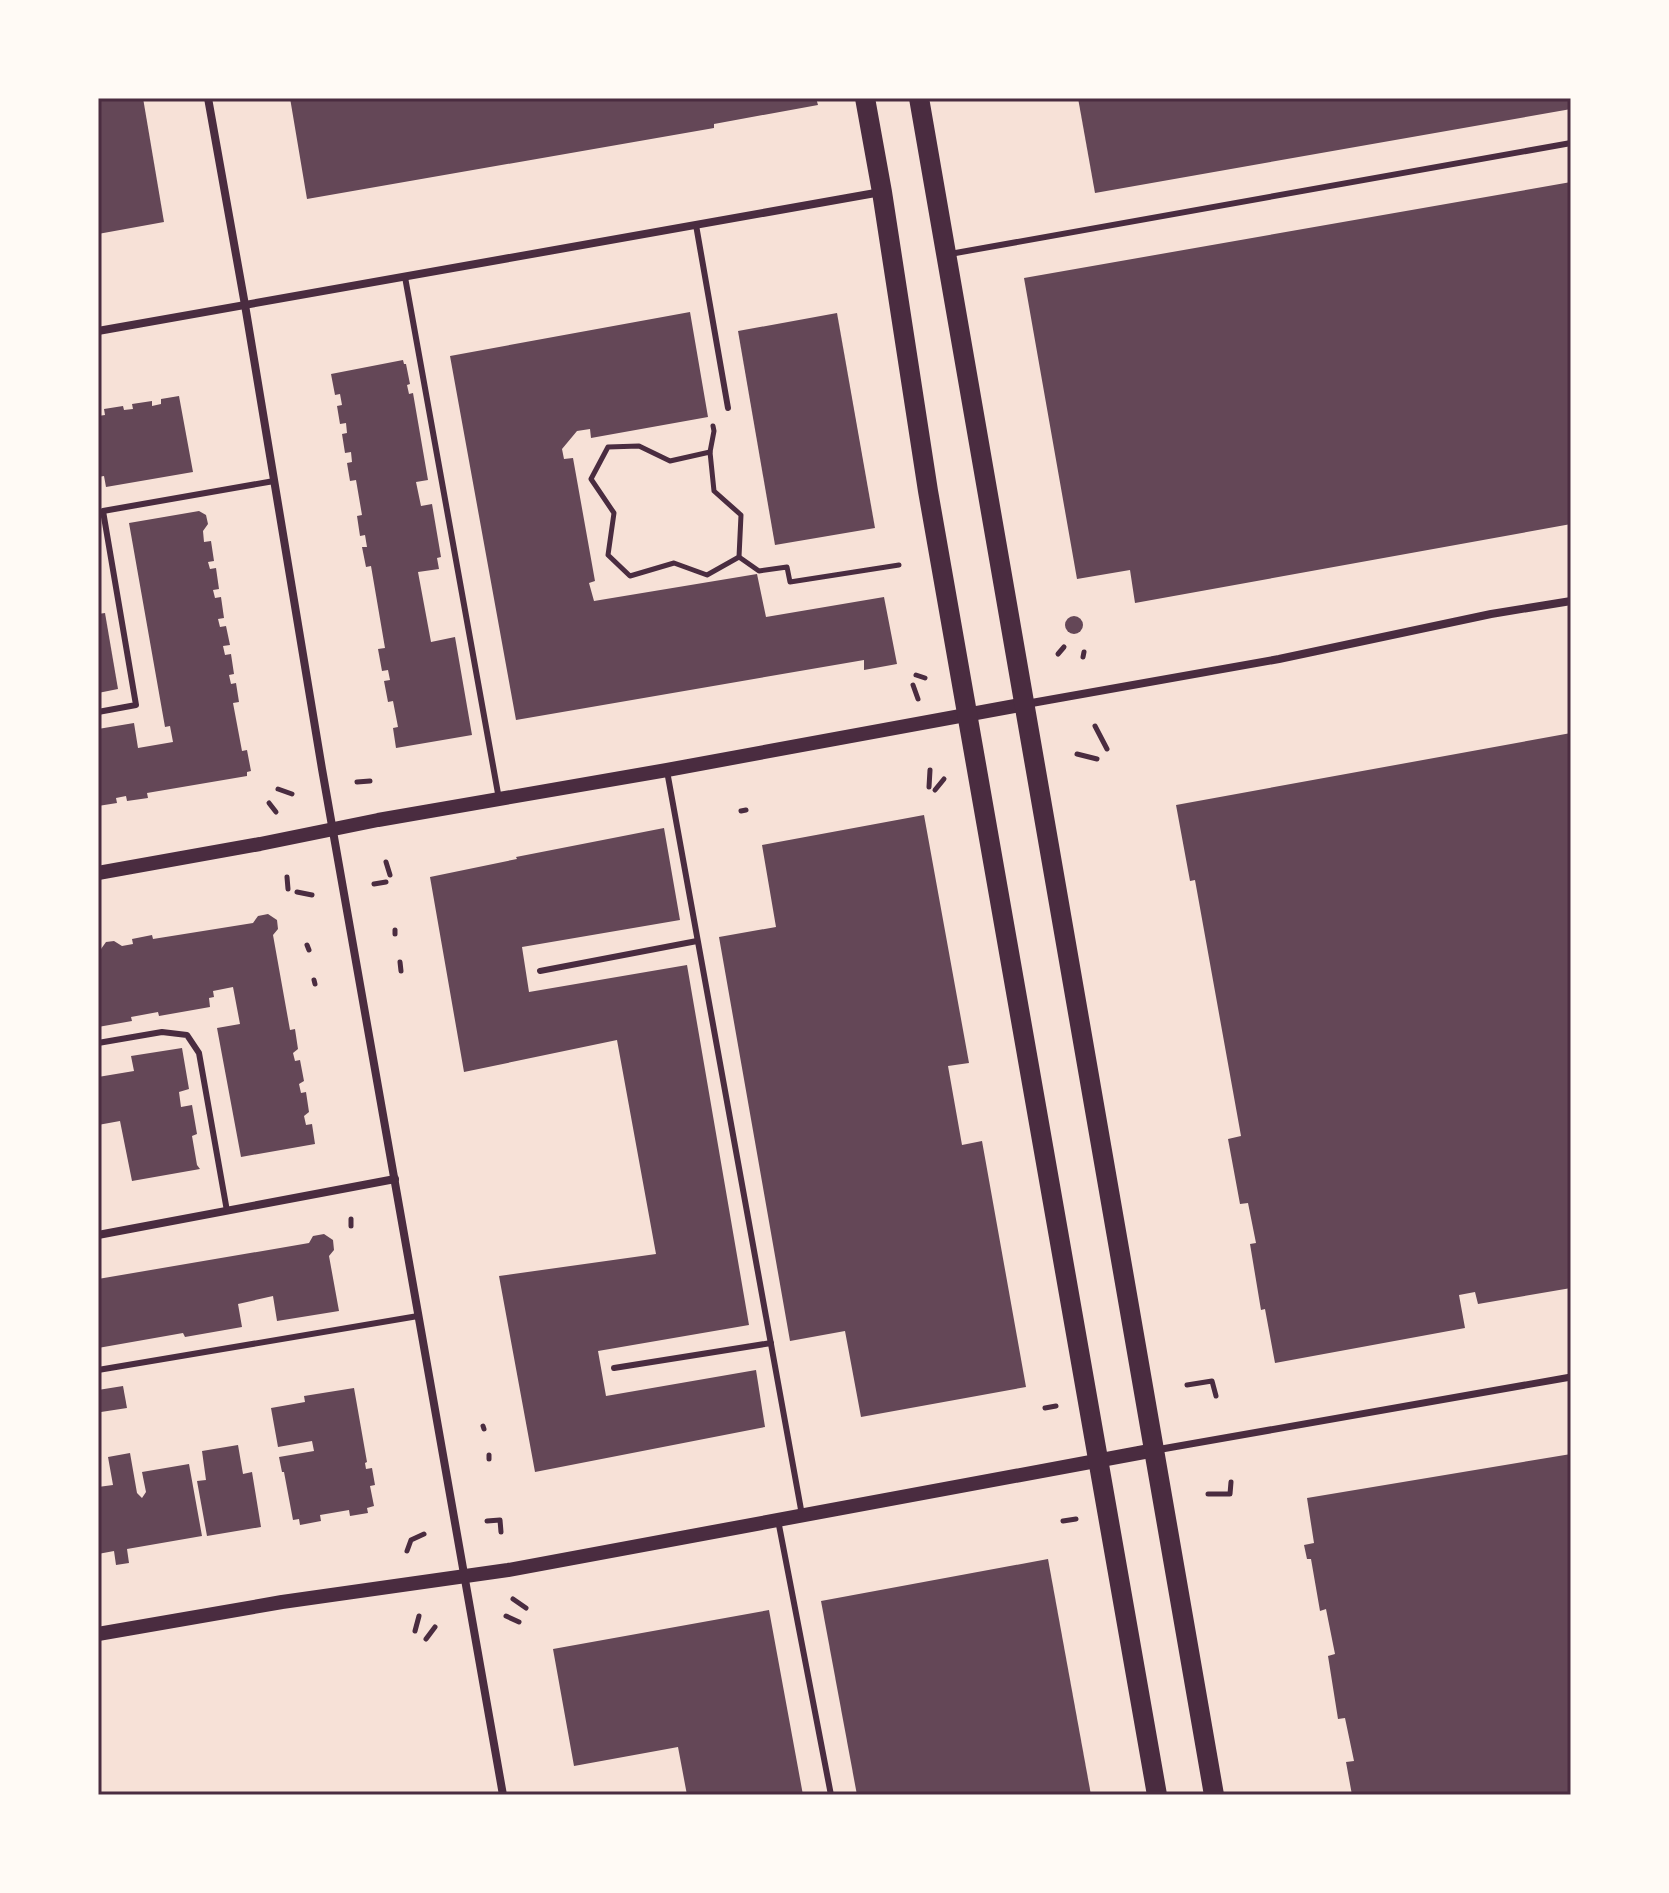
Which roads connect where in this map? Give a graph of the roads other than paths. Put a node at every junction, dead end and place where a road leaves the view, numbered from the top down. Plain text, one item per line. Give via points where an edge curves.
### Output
1 (208, 98) edge
2 (865, 98) edge
3 (919, 98) edge
4 (1571, 143) edge
5 (882, 192) junction
6 (696, 225) junction
7 (946, 255) junction
8 (405, 277) junction
9 (245, 305) junction
10 (98, 331) edge
11 (728, 408) dead end
12 (274, 481) junction
13 (1571, 601) edge
14 (1025, 704) junction
15 (98, 712) edge
16 (968, 715) junction
17 (667, 770) junction
18 (499, 799) junction
19 (333, 829) junction
20 (98, 873) edge
21 (697, 941) junction
22 (540, 971) dead end
23 (98, 1043) edge
24 (395, 1179) junction
25 (227, 1211) junction
26 (98, 1235) edge
27 (418, 1316) junction
28 (771, 1343) junction
29 (614, 1368) dead end
30 (98, 1370) edge
31 (1571, 1377) edge
32 (1155, 1450) junction
33 (1099, 1461) junction
34 (802, 1515) junction
35 (778, 1520) junction
36 (464, 1577) junction
37 (98, 1634) edge
38 (503, 1795) edge
39 (831, 1795) edge
40 (1157, 1795) edge
41 (1214, 1795) edge

1 - 9 street
2 - 5 main road
3 - 7 main road
4 - 7 lane
5 - 6 street
5 - 16 main road
6 - 8 street
6 - 11 lane
7 - 14 main road
8 - 9 street
8 - 18 lane
9 - 10 street
9 - 12 street
12 - 15 lane via 103,511 136,705
12 - 19 street
13 - 14 street
14 - 16 street
14 - 32 main road
16 - 17 street
16 - 33 main road
17 - 18 street
17 - 21 lane
18 - 19 street
19 - 20 street
19 - 24 street
21 - 22 lane
21 - 28 lane
23 - 25 lane via 162,1032 187,1035 199,1053
24 - 25 street
24 - 27 street
25 - 26 street
27 - 30 lane
27 - 36 street
28 - 29 lane
28 - 34 lane
31 - 32 street
32 - 33 street
32 - 41 main road
33 - 34 street
33 - 40 main road
34 - 35 street
35 - 36 street
35 - 39 lane
36 - 37 street
36 - 38 street

